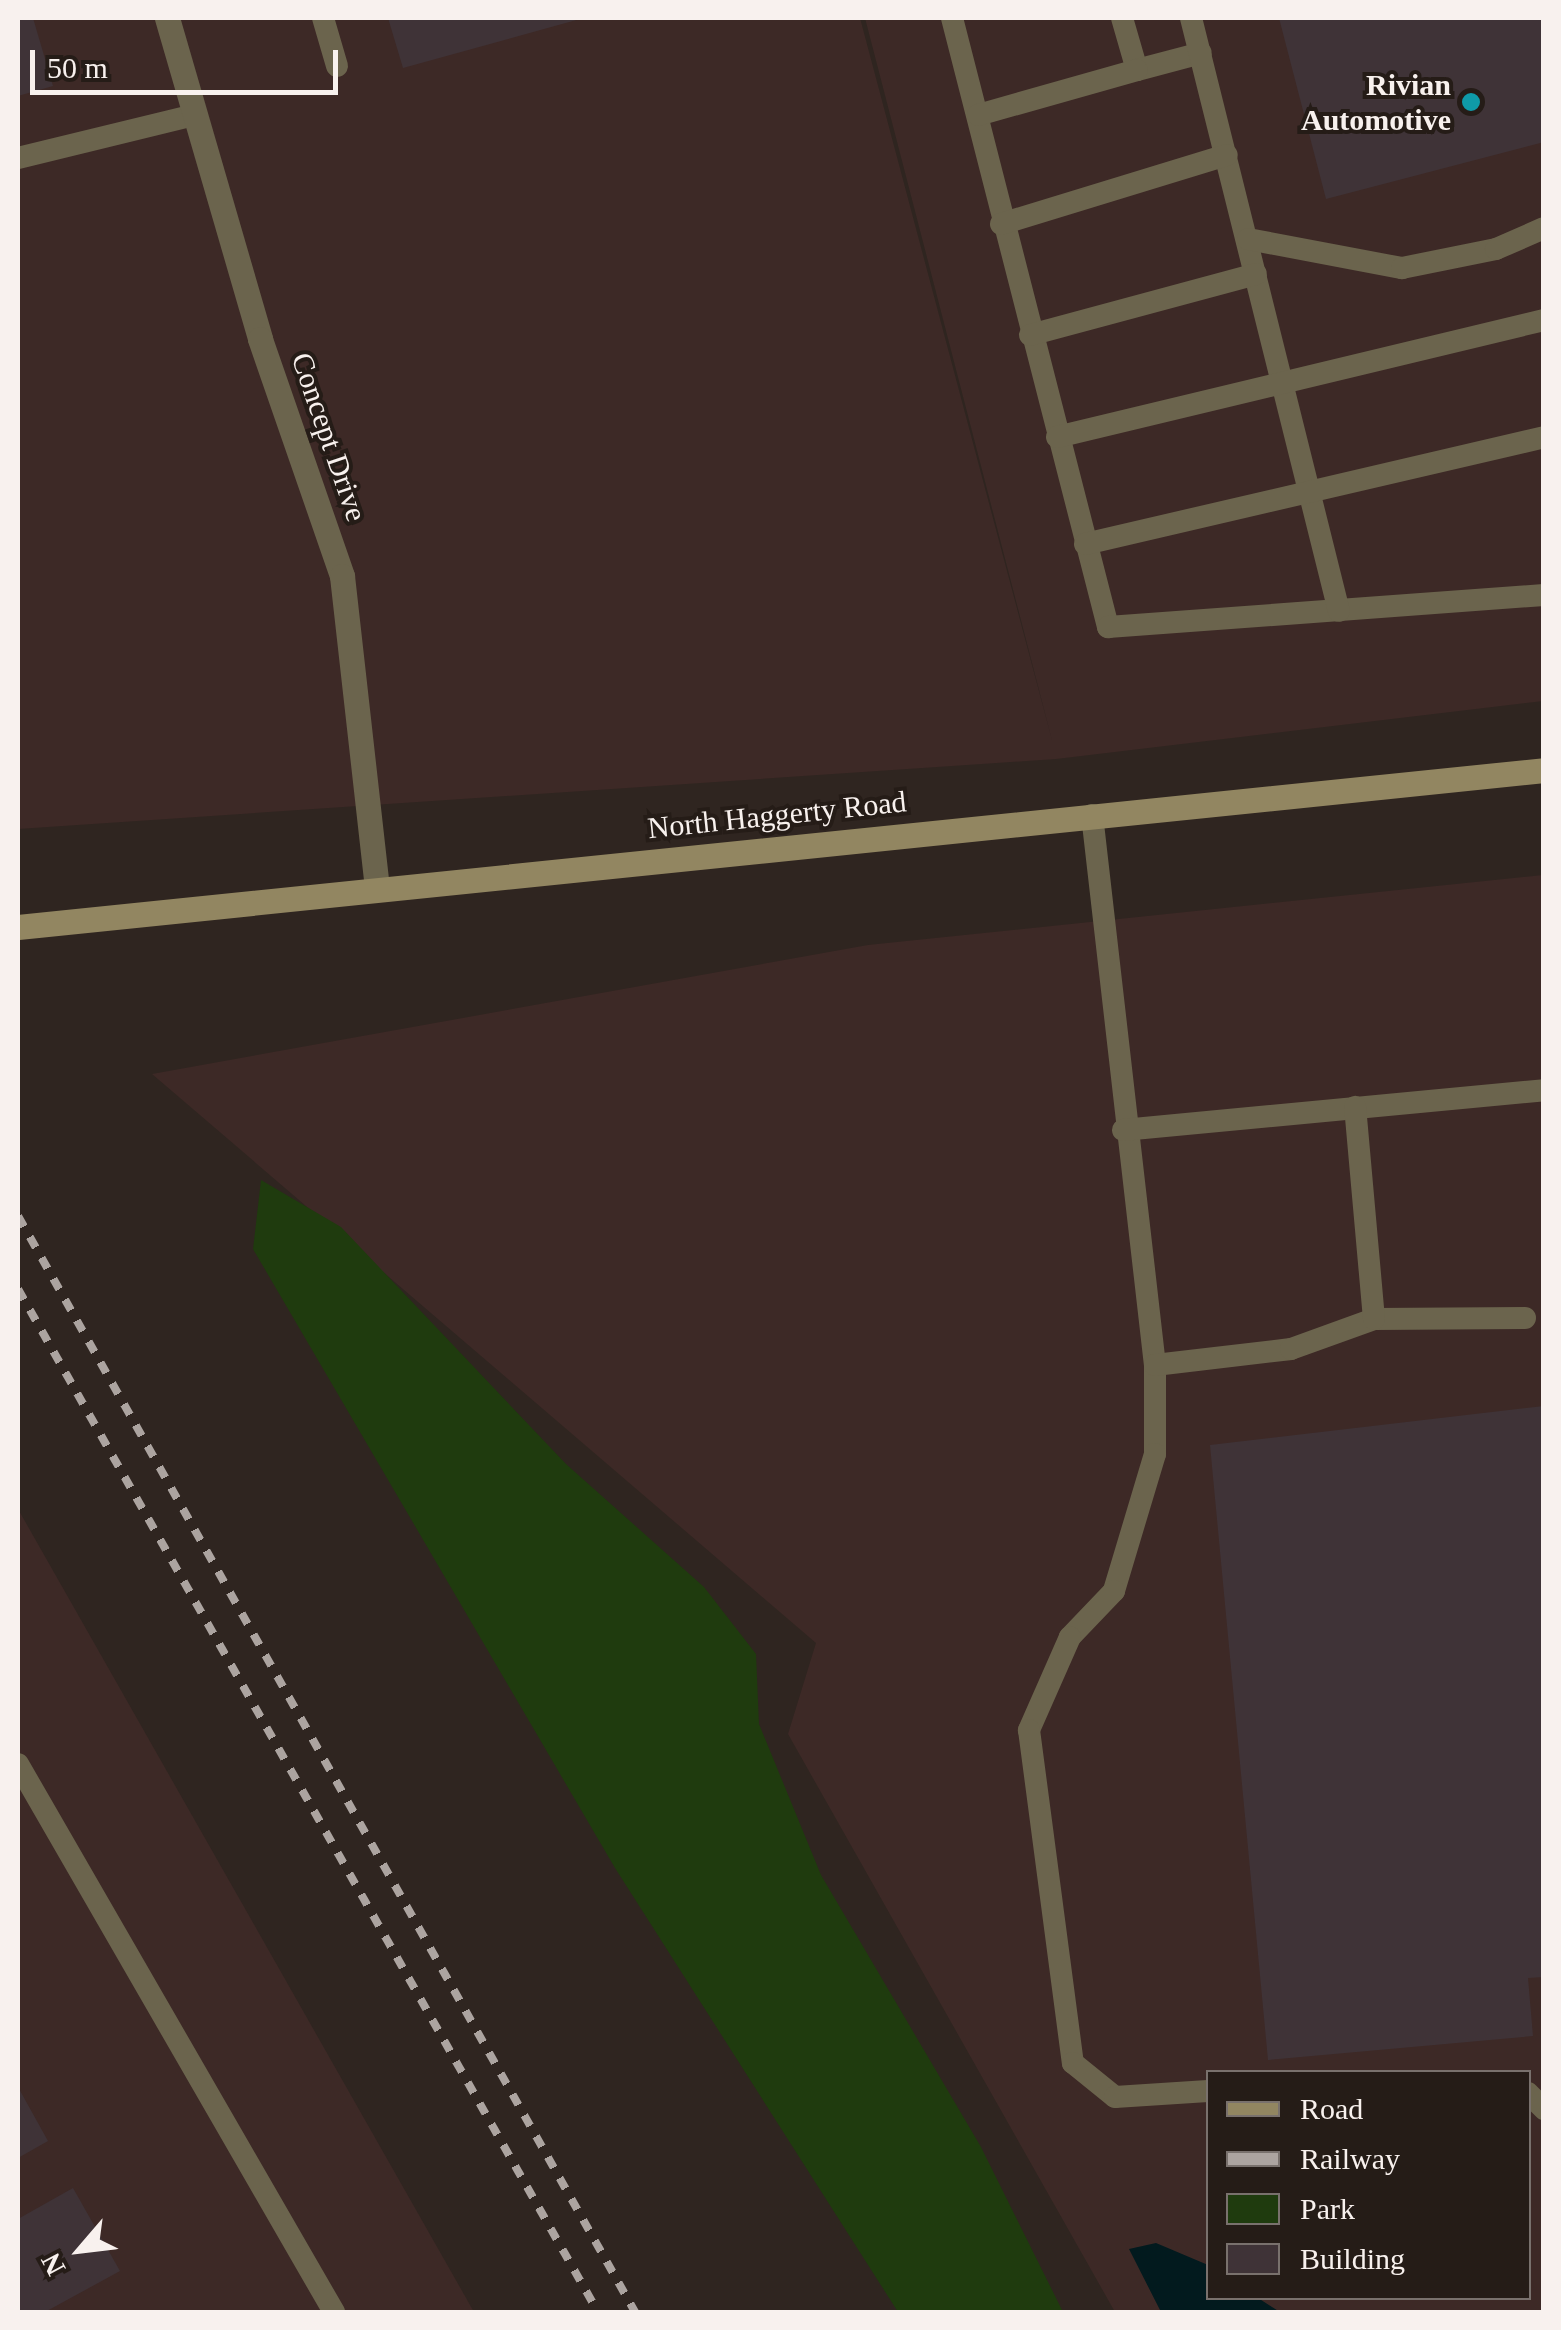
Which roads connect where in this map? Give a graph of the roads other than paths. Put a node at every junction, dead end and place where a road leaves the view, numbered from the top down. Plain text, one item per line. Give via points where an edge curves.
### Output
1 (167, 18) edge
2 (322, 18) edge
3 (952, 18) edge
4 (1122, 18) edge
5 (1192, 18) edge
6 (1201, 53) junction
7 (337, 66) dead end
8 (1137, 70) junction
9 (978, 114) junction
10 (195, 115) junction
11 (1227, 155) junction
12 (18, 158) edge
13 (1001, 224) junction
14 (1544, 228) edge
15 (1248, 239) junction
16 (1256, 274) junction
17 (1544, 320) edge
18 (1030, 336) junction
19 (1288, 382) junction
20 (1058, 436) junction
21 (1544, 437) edge
22 (1315, 493) junction
23 (1084, 544) junction
24 (1543, 598) edge
25 (1339, 611) junction
26 (1544, 770) edge
27 (1092, 816) junction
28 (377, 888) junction
29 (18, 926) edge
30 (1544, 1090) edge
31 (1356, 1108) junction
32 (1123, 1130) junction
33 (1525, 1318) dead end
34 (1374, 1320) junction
35 (1154, 1365) junction
36 (18, 1764) edge
37 (1206, 2092) edge
38 (334, 2312) edge

1 - 10 street, Concept Drive
2 - 7 lane
3 - 9 lane
4 - 8 lane
5 - 6 lane
6 - 8 lane
6 - 11 lane
8 - 9 lane
9 - 13 lane
10 - 12 lane
10 - 28 street, Concept Drive via 342,576
11 - 13 lane
11 - 15 lane
13 - 18 lane
14 - 15 lane via 1402,268
15 - 16 lane
16 - 18 lane
16 - 19 lane
17 - 19 lane
18 - 20 lane
19 - 20 lane
19 - 22 lane
20 - 23 lane
21 - 22 lane
22 - 23 lane
22 - 25 lane
23 - 25 lane via 1108,628
24 - 25 lane
26 - 27 street, North Haggerty Road
27 - 28 street, North Haggerty Road
27 - 32 lane
28 - 29 street, North Haggerty Road
30 - 31 lane
31 - 32 lane
31 - 34 lane
32 - 35 lane
33 - 34 lane
34 - 35 lane via 1290,1349
35 - 37 lane via 1155,1454 1142,1510 1114,1591 1070,1638 1028,1730 1073,2062 1115,2097
36 - 38 lane

